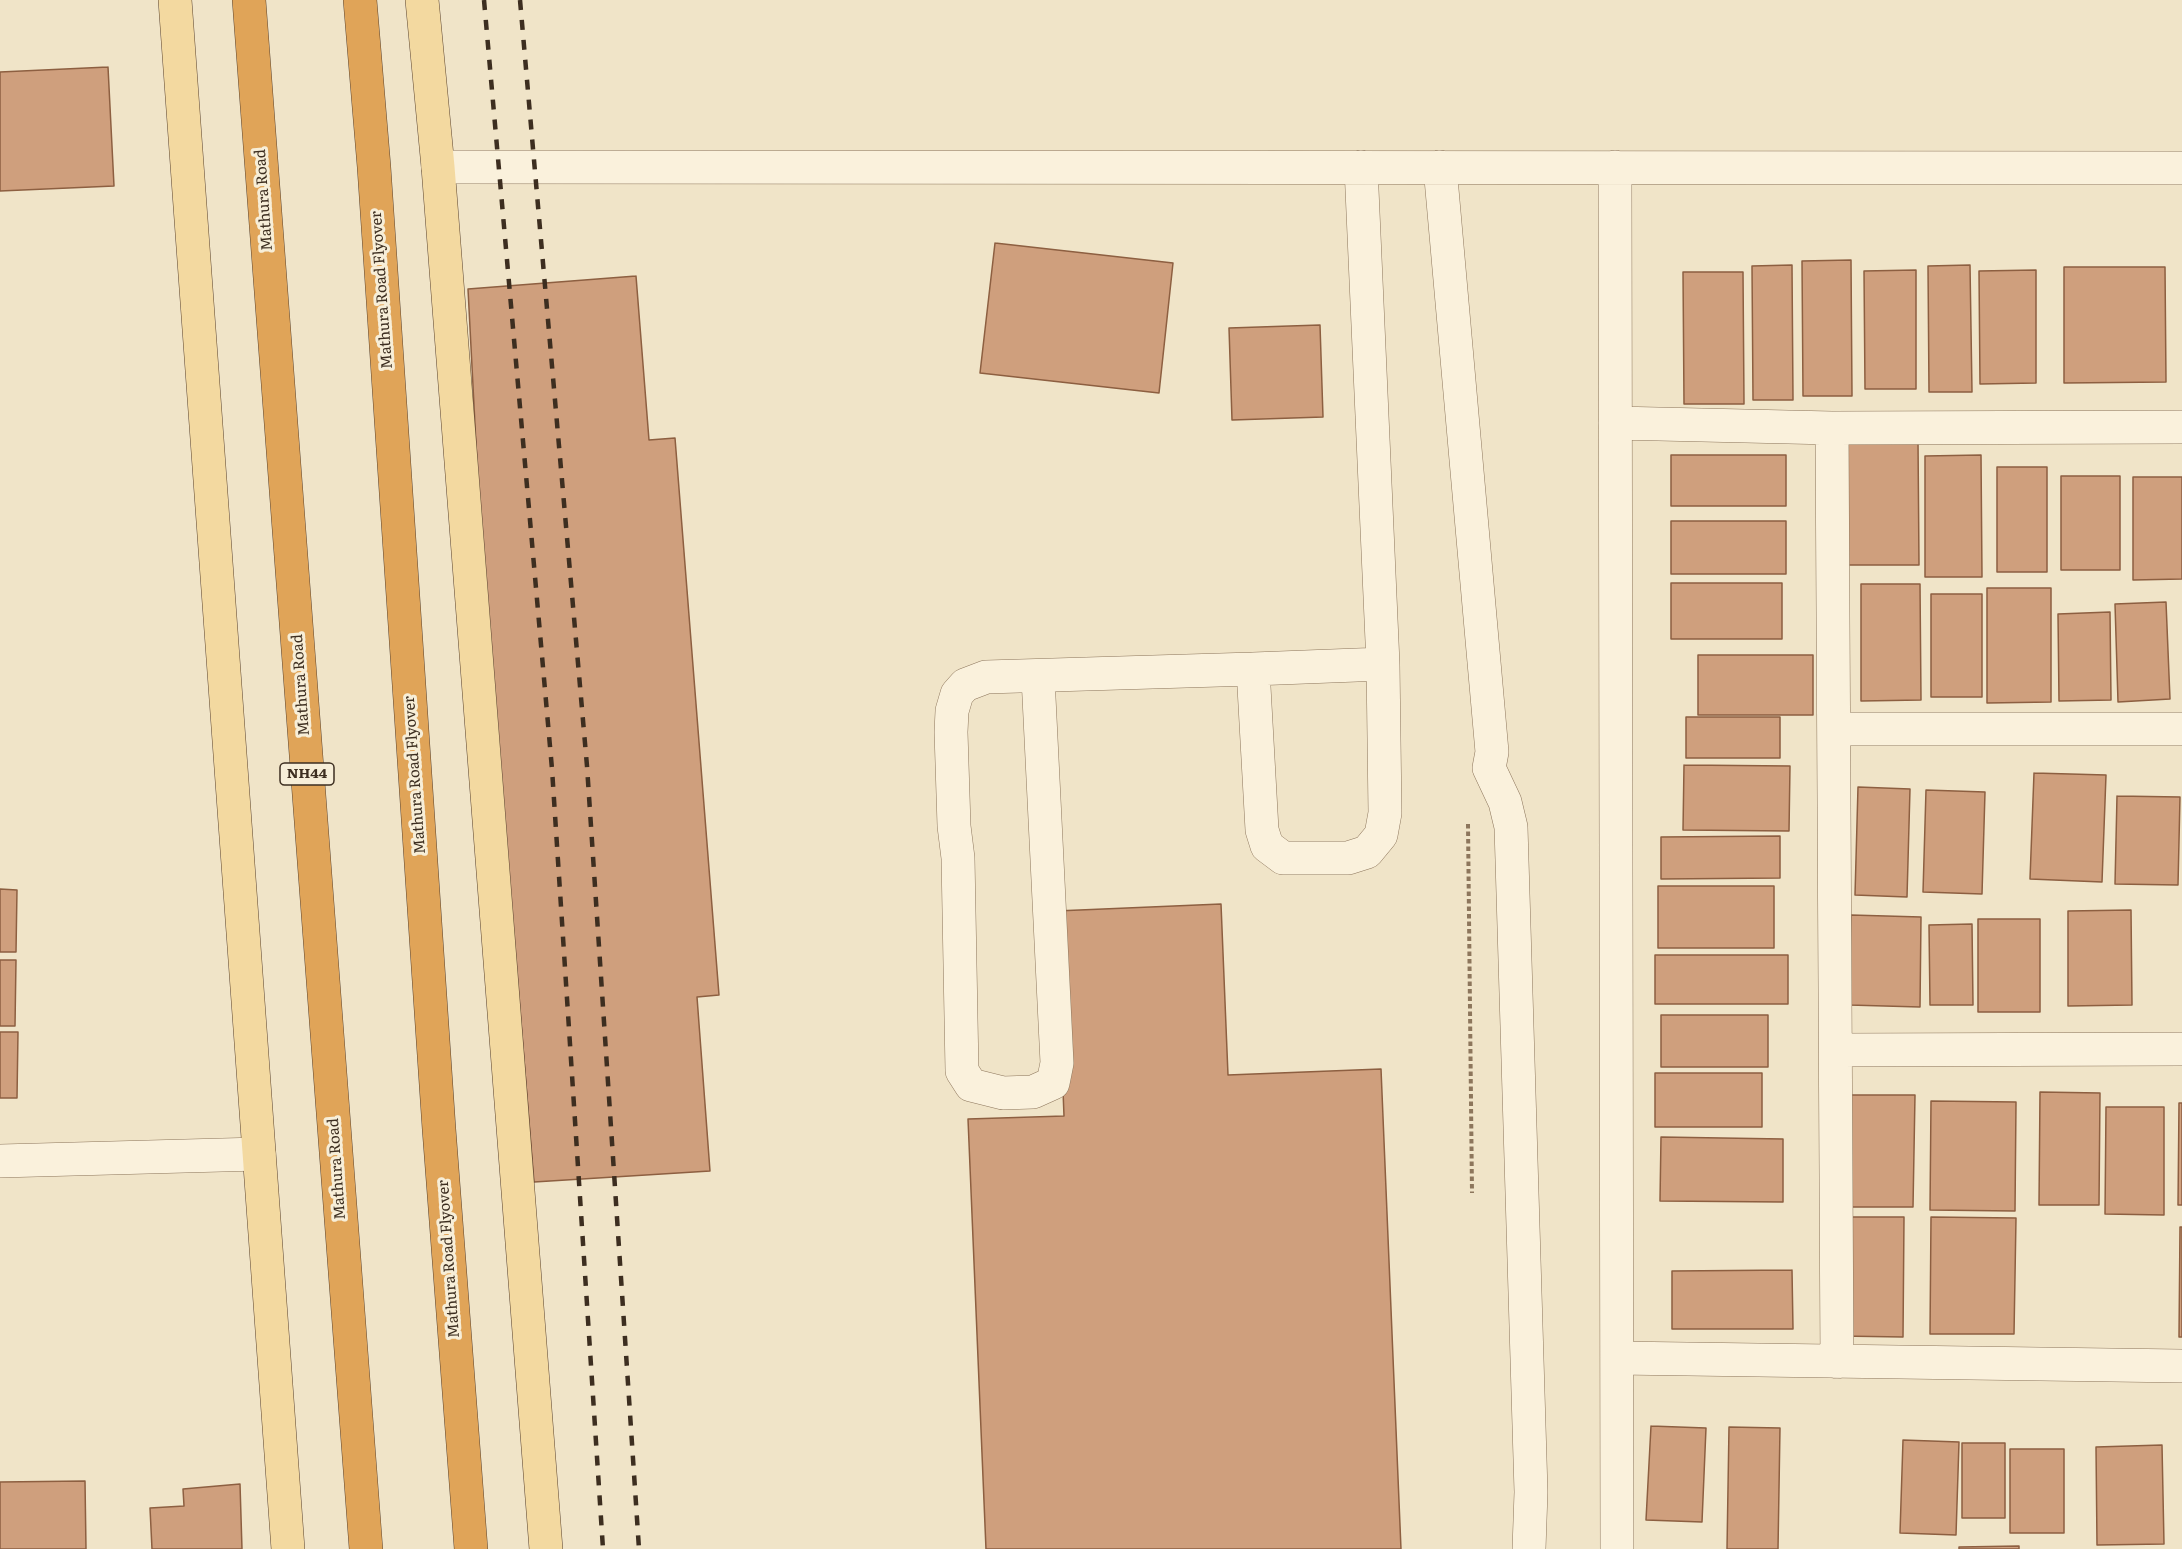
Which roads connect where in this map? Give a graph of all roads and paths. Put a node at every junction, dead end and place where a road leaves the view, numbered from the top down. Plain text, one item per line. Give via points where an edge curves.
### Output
1 (176, 0) edge
2 (249, 0) edge
3 (360, 0) edge
4 (422, 0) edge
5 (438, 167) junction
6 (1361, 167) junction
7 (1440, 167) junction
8 (1615, 167) junction
9 (2182, 168) edge
10 (1615, 423) junction
11 (2182, 427) edge
12 (1832, 428) junction
13 (1383, 664) junction
14 (1253, 669) junction
15 (1038, 677) junction
16 (1834, 729) junction
17 (2182, 729) edge
18 (1489, 768) junction
19 (2182, 1049) edge
20 (1836, 1050) junction
21 (260, 1154) junction
22 (0, 1161) edge
23 (1472, 1192) dead end
24 (1617, 1358) junction
25 (1837, 1362) junction
26 (2182, 1366) edge
27 (288, 1549) edge
28 (366, 1549) edge
29 (471, 1549) edge
30 (546, 1549) edge
31 (1529, 1549) edge
32 (1617, 1549) edge

1 - 21 main road
2 - 28 highway, Mathura Road / NH44
3 - 29 highway, Mathura Road Flyover
4 - 5 main road
5 - 6 street
5 - 30 main road
6 - 7 street
6 - 13 street
7 - 8 street
7 - 18 street via 1492,752
8 - 9 street
8 - 10 street
10 - 12 street
10 - 24 street
11 - 12 street
12 - 16 street
13 - 14 street
13 - 14 street via 1385,813 1381,835 1367,852 1348,858 1283,858 1267,846 1262,830
14 - 15 street
15 - 15 street via 986,677 965,685 957,694 952,711 962,1071 971,1085 1003,1093 1033,1092 1053,1083 1057,1064
16 - 17 street
16 - 20 street
18 - 23 path via 1470,800 1468,824
18 - 31 street via 1505,802 1511,827 1531,1492
19 - 20 street
20 - 25 street
21 - 22 street
21 - 27 main road
24 - 25 street
24 - 32 street
25 - 26 street

